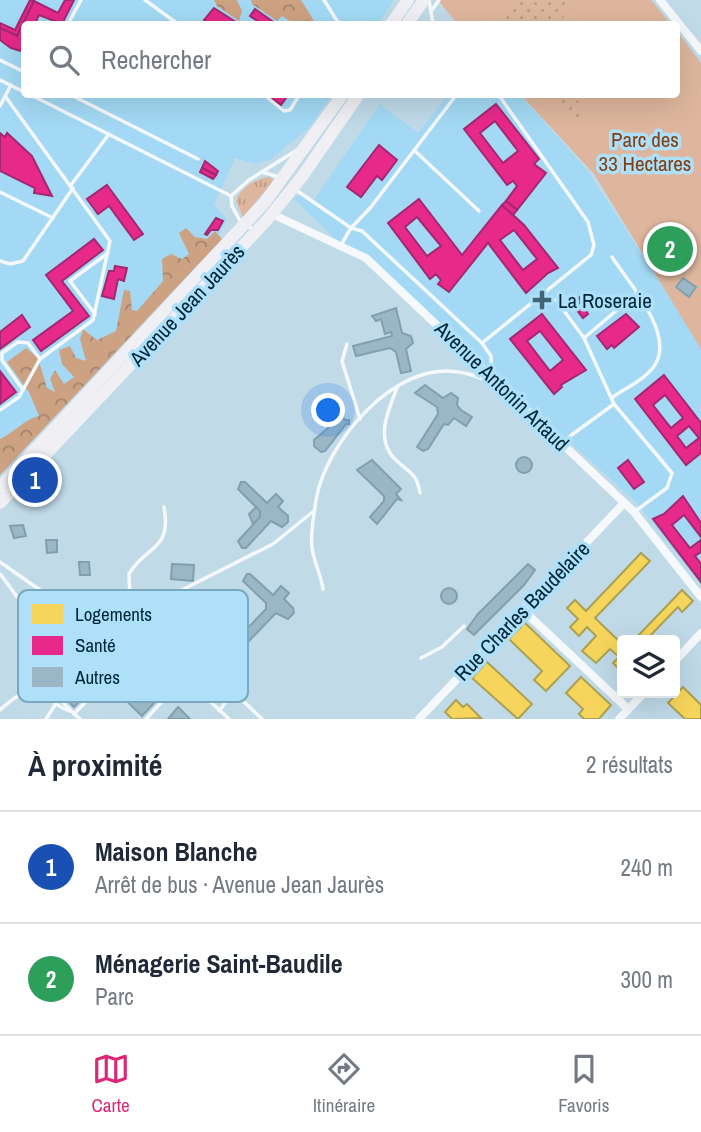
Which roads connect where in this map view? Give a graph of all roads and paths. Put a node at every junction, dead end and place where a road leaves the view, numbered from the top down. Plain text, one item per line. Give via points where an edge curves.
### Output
1 (80, 0) edge
2 (145, 0) edge
3 (324, 0) edge
4 (408, 0) edge
5 (439, 0) edge
6 (660, 0) edge
7 (428, 3) edge
8 (70, 21) edge
9 (174, 21) edge
10 (337, 21) edge
11 (393, 21) edge
12 (410, 21) edge
13 (432, 21) edge
14 (677, 21) edge
15 (680, 25) edge
16 (701, 51) edge
17 (0, 60) edge
18 (21, 70) edge
19 (0, 80) edge
20 (10, 85) junction
21 (21, 90) edge
22 (5, 96) junction
23 (37, 98) edge
24 (77, 98) edge
25 (268, 98) edge
26 (298, 98) edge
27 (340, 98) edge
28 (356, 98) edge
29 (454, 98) edge
30 (501, 98) edge
31 (0, 106) edge
32 (109, 134) junction
33 (311, 141) junction
34 (415, 150) junction
35 (198, 159) dead end
36 (262, 172) junction
37 (282, 180) junction
38 (72, 187) junction
39 (293, 188) junction
40 (0, 192) edge
41 (231, 196) junction
42 (479, 211) dead end
43 (272, 214) junction
44 (53, 218) junction
45 (243, 226) junction
46 (351, 228) junction
47 (259, 230) junction
48 (341, 245) junction
49 (108, 253) junction
50 (612, 257) dead end
51 (0, 261) edge
52 (636, 294) junction
53 (556, 300) dead end
54 (95, 314) junction
55 (584, 338) junction
56 (482, 343) junction
57 (347, 344) dead end
58 (40, 359) junction
59 (492, 376) junction
60 (398, 386) junction
61 (503, 386) junction
62 (23, 390) junction
63 (614, 397) junction
64 (614, 404) junction
65 (0, 410) edge
66 (360, 419) junction
67 (561, 442) junction
68 (19, 466) junction
69 (0, 487) edge
70 (0, 493) edge
71 (420, 493) dead end
72 (0, 503) edge
73 (624, 503) junction
74 (164, 507) dead end
75 (315, 510) junction
76 (634, 512) junction
77 (0, 562) edge
78 (0, 574) edge
79 (323, 589) dead end
80 (40, 590) edge
81 (130, 590) edge
82 (182, 590) edge
83 (18, 595) edge
84 (701, 597) edge
85 (523, 610) junction
86 (464, 626) dead end
87 (701, 634) edge
88 (680, 656) edge
89 (421, 658) dead end
90 (18, 692) edge
91 (639, 698) edge
92 (53, 702) edge
93 (64, 702) edge
94 (84, 702) edge
95 (162, 702) edge
96 (210, 702) edge
97 (226, 702) edge
98 (244, 702) edge
99 (55, 705) junction
100 (628, 709) junction
101 (0, 710) edge
102 (219, 710) junction
103 (73, 713) junction
104 (46, 719) edge
105 (80, 719) edge
106 (146, 719) edge
107 (229, 719) edge
108 (262, 719) edge
109 (419, 719) edge
110 (619, 719) edge

1 - 8 lane
2 - 9 lane
3 - 10 lane
4 - 11 main road
5 - 7 lane
6 - 14 street
7 - 12 main road
7 - 13 lane
15 - 16 street
17 - 18 lane
19 - 20 lane
20 - 21 lane
20 - 22 lane
22 - 31 lane
22 - 38 lane
23 - 32 lane
24 - 35 lane
25 - 26 lane via 285,111
27 - 33 main road, Avenue Jean Jaurès
28 - 39 main road, Avenue Jean Jaurès
29 - 34 lane
30 - 56 lane via 588,222 594,245 590,255
32 - 38 lane
32 - 41 lane
33 - 36 lane
33 - 37 main road, Avenue Jean Jaurès
34 - 42 lane
34 - 46 lane
36 - 37 lane
36 - 41 lane
37 - 39 lane
37 - 45 main road, Avenue Jean Jaurès
38 - 44 lane
38 - 49 lane via 109,236
39 - 43 main road, Avenue Jean Jaurès
39 - 46 lane
40 - 44 lane
41 - 45 lane
43 - 47 main road, Avenue Jean Jaurès
43 - 48 street, Avenue Antonin Artaud
44 - 51 lane via 23,261
45 - 47 lane
45 - 68 main road, Avenue Jean Jaurès
46 - 48 lane
46 - 56 lane via 362,231
47 - 72 main road, Avenue Jean Jaurès
48 - 59 street, Avenue Antonin Artaud via 366,258
49 - 54 lane
49 - 54 lane via 70,281
50 - 52 lane
52 - 55 lane
52 - 63 lane via 660,334 660,352 644,376
53 - 55 lane
54 - 58 lane
55 - 63 lane
56 - 59 lane via 491,356
57 - 66 lane via 342,361
58 - 62 lane
58 - 62 lane via 28,343 18,342 2,353
59 - 61 street, Avenue Antonin Artaud
60 - 61 lane via 423,373 446,370 471,374 496,390
60 - 66 lane via 376,399
60 - 71 lane via 383,430 397,461 418,478
61 - 67 street, Avenue Antonin Artaud
62 - 65 lane
63 - 64 lane
64 - 67 lane
64 - 76 lane via 672,473 667,488
66 - 75 lane via 328,466
67 - 73 street, Avenue Antonin Artaud
68 - 69 main road, Avenue Jean Jaurès
68 - 70 lane
73 - 76 street, Avenue Antonin Artaud
73 - 85 street, Rue Charles Baudelaire
74 - 81 lane via 167,524 163,538 129,575
75 - 79 lane via 312,548
75 - 82 lane via 273,544
76 - 84 street, Avenue Antonin Artaud
77 - 80 lane
78 - 83 lane
85 - 100 street
85 - 109 street, Rue Charles Baudelaire
86 - 89 lane via 442,648
87 - 88 street
90 - 101 lane
91 - 100 street
92 - 99 lane
93 - 103 lane
94 - 103 lane
95 - 106 lane
96 - 102 lane
97 - 102 lane
98 - 108 lane
99 - 103 lane
99 - 104 lane
100 - 110 street
102 - 107 lane
103 - 105 lane

